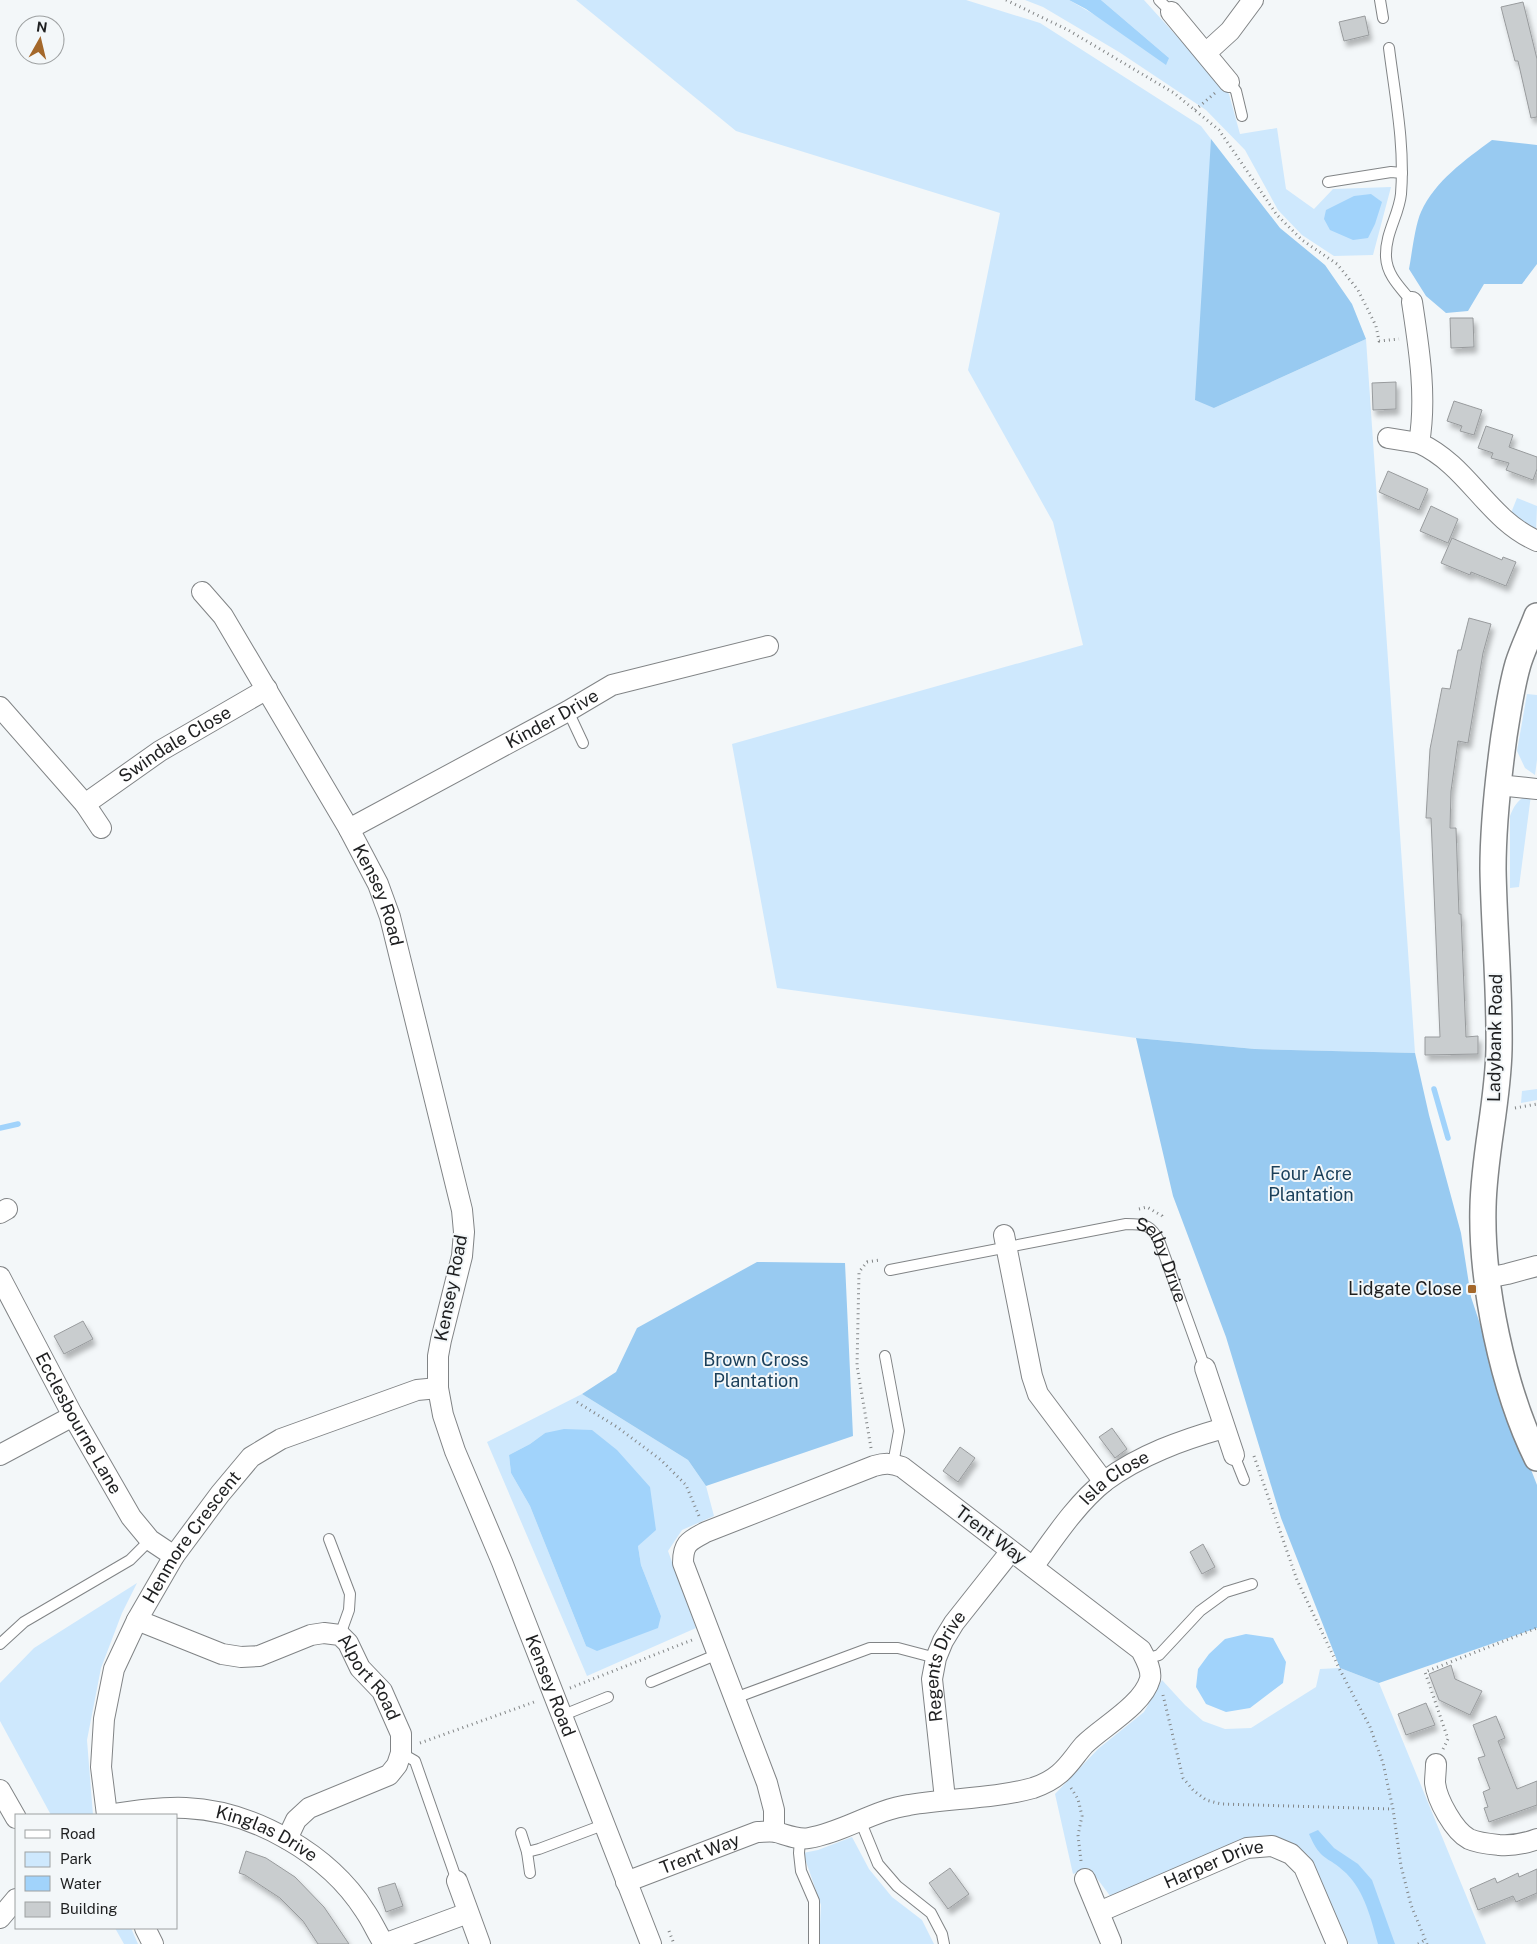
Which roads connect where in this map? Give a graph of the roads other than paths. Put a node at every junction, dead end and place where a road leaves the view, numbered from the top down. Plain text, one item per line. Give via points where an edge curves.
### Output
1 (1253, 0) edge
2 (1380, 0) edge
3 (1165, 6) edge
4 (1384, 18) dead end
5 (1389, 48) dead end
6 (1207, 52) junction
7 (1229, 82) joint
8 (1242, 116) dead end
9 (1402, 173) junction
10 (1328, 182) dead end
11 (1412, 302) joint
12 (1388, 438) dead end
13 (1419, 443) junction
14 (1537, 541) edge
15 (202, 592) dead end
16 (1537, 616) edge
17 (768, 646) dead end
18 (267, 689) junction
19 (0, 706) edge
20 (568, 711) junction
21 (583, 743) dead end
22 (1498, 785) junction
23 (1537, 790) edge
24 (84, 804) junction
25 (101, 828) dead end
26 (349, 828) junction
27 (1005, 1241) junction
28 (1537, 1266) edge
29 (890, 1270) dead end
30 (0, 1277) edge
31 (1487, 1278) junction
32 (885, 1356) dead end
33 (1205, 1368) joint
34 (438, 1388) junction
35 (73, 1416) junction
36 (1224, 1428) junction
37 (0, 1455) edge
38 (1234, 1455) joint
39 (1537, 1458) edge
40 (894, 1464) junction
41 (1244, 1480) dead end
42 (1104, 1482) junction
43 (329, 1539) dead end
44 (150, 1540) junction
45 (1012, 1551) junction
46 (174, 1556) junction
47 (1033, 1567) junction
48 (1252, 1584) dead end
49 (137, 1620) junction
50 (340, 1636) junction
51 (0, 1644) edge
52 (718, 1654) junction
53 (936, 1658) junction
54 (1148, 1669) junction
55 (650, 1682) dead end
56 (608, 1697) dead end
57 (735, 1698) junction
58 (561, 1716) junction
59 (401, 1753) junction
60 (1436, 1764) road end
61 (0, 1790) edge
62 (945, 1799) junction
63 (107, 1814) edge
64 (114, 1814) edge
65 (15, 1816) edge
66 (860, 1820) junction
67 (604, 1825) junction
68 (774, 1832) junction
69 (521, 1833) dead end
70 (287, 1839) junction
71 (800, 1839) junction
72 (1537, 1839) edge
73 (527, 1852) junction
74 (530, 1873) dead end
75 (1085, 1879) road end
76 (457, 1880) joint
77 (626, 1882) junction
78 (15, 1900) edge
79 (1099, 1912) junction
80 (468, 1913) junction
81 (0, 1918) edge
82 (146, 1929) edge
83 (1111, 1942) dead end
84 (153, 1944) edge
85 (384, 1944) edge
86 (480, 1944) edge
87 (650, 1944) edge
88 (814, 1944) edge
89 (944, 1944) edge
90 (1337, 1944) edge

1 - 6 street via 1230,31
2 - 4 lane
3 - 6 street
5 - 9 lane
6 - 7 street
7 - 8 lane via 1236,91
9 - 10 lane
9 - 11 lane via 1401,196 1389,232 1386,258 1391,278
11 - 13 street via 1422,424
12 - 13 street
13 - 14 street via 1444,456 1497,514
15 - 18 street, Kensey Road via 223,616
16 - 22 street, Ladybank Road via 1518,662
17 - 20 street, Kinder Drive via 612,685
18 - 24 street, Swindale Close via 160,751
18 - 26 street, Kensey Road
19 - 24 street
20 - 21 lane
20 - 26 street, Kinder Drive
22 - 23 street
22 - 31 street, Ladybank Road via 1493,866 1499,1048 1483,1207
24 - 25 street
26 - 34 street, Kensey Road via 378,884 390,917 462,1210 462,1256 441,1340
27 - 29 lane, Selby Drive
27 - 33 lane, Selby Drive via 1143,1224 1154,1231 1160,1243
27 - 42 street via 1038,1394
28 - 31 street
30 - 35 street, Ecclesbourne Lane
31 - 39 street, Ladybank Road via 1510,1387
32 - 40 lane via 899,1431
33 - 36 street
34 - 46 street, Henmore Crescent via 416,1390 264,1448 251,1457 220,1494
34 - 58 street, Kensey Road via 455,1451
35 - 37 street
35 - 44 street, Ecclesbourne Lane via 131,1517
36 - 38 street
36 - 42 street, Isla Close via 1161,1449
38 - 41 lane
40 - 45 street, Trent Way
40 - 52 street via 874,1466 688,1542 683,1551 683,1563
42 - 47 street, Isla Close via 1064,1525
43 - 50 lane via 350,1594 349,1610
44 - 46 street, Ecclesbourne Lane
44 - 51 lane via 130,1560 24,1622
45 - 47 street, Trent Way
45 - 53 street, Regents Drive via 954,1623
46 - 49 street, Henmore Crescent
47 - 54 street, Trent Way via 1141,1650
48 - 54 lane via 1226,1592 1200,1611
49 - 50 street, Alport Road via 222,1654 241,1657 259,1656 311,1634
49 - 63 street, Henmore Crescent via 114,1669 104,1719 101,1767
50 - 59 street, Alport Road via 348,1643 360,1668 382,1691 402,1734
52 - 55 lane
52 - 57 street
53 - 57 lane via 898,1648 870,1648
53 - 62 street, Regents Drive via 932,1679
54 - 62 street, Trent Way via 1144,1689 1126,1712 1096,1734 1060,1774 1033,1788
56 - 58 lane
57 - 68 street via 767,1783 774,1810
58 - 67 street, Kensey Road
59 - 70 street via 389,1775 309,1808 296,1820
59 - 76 lane via 415,1761
60 - 72 street via 1435,1784 1446,1813 1467,1838 1512,1845
61 - 65 street
62 - 66 street, Trent Way via 906,1805
64 - 70 street, Kinglas Drive via 153,1808 216,1812 243,1819
66 - 71 street, Trent Way
66 - 89 lane via 878,1864 897,1886 931,1913
67 - 73 lane
67 - 77 street, Kensey Road
68 - 71 street, Trent Way
68 - 77 street, Trent Way via 757,1832
69 - 73 lane
70 - 85 street, Kinglas Drive via 313,1855 347,1888
71 - 88 lane via 801,1871 814,1901
73 - 74 lane
75 - 79 street
76 - 80 street
77 - 87 street, Kensey Road
78 - 81 street
79 - 83 street
79 - 90 street, Harper Drive via 1247,1848 1272,1846 1291,1854 1304,1867
80 - 85 street
80 - 86 street
82 - 84 street

